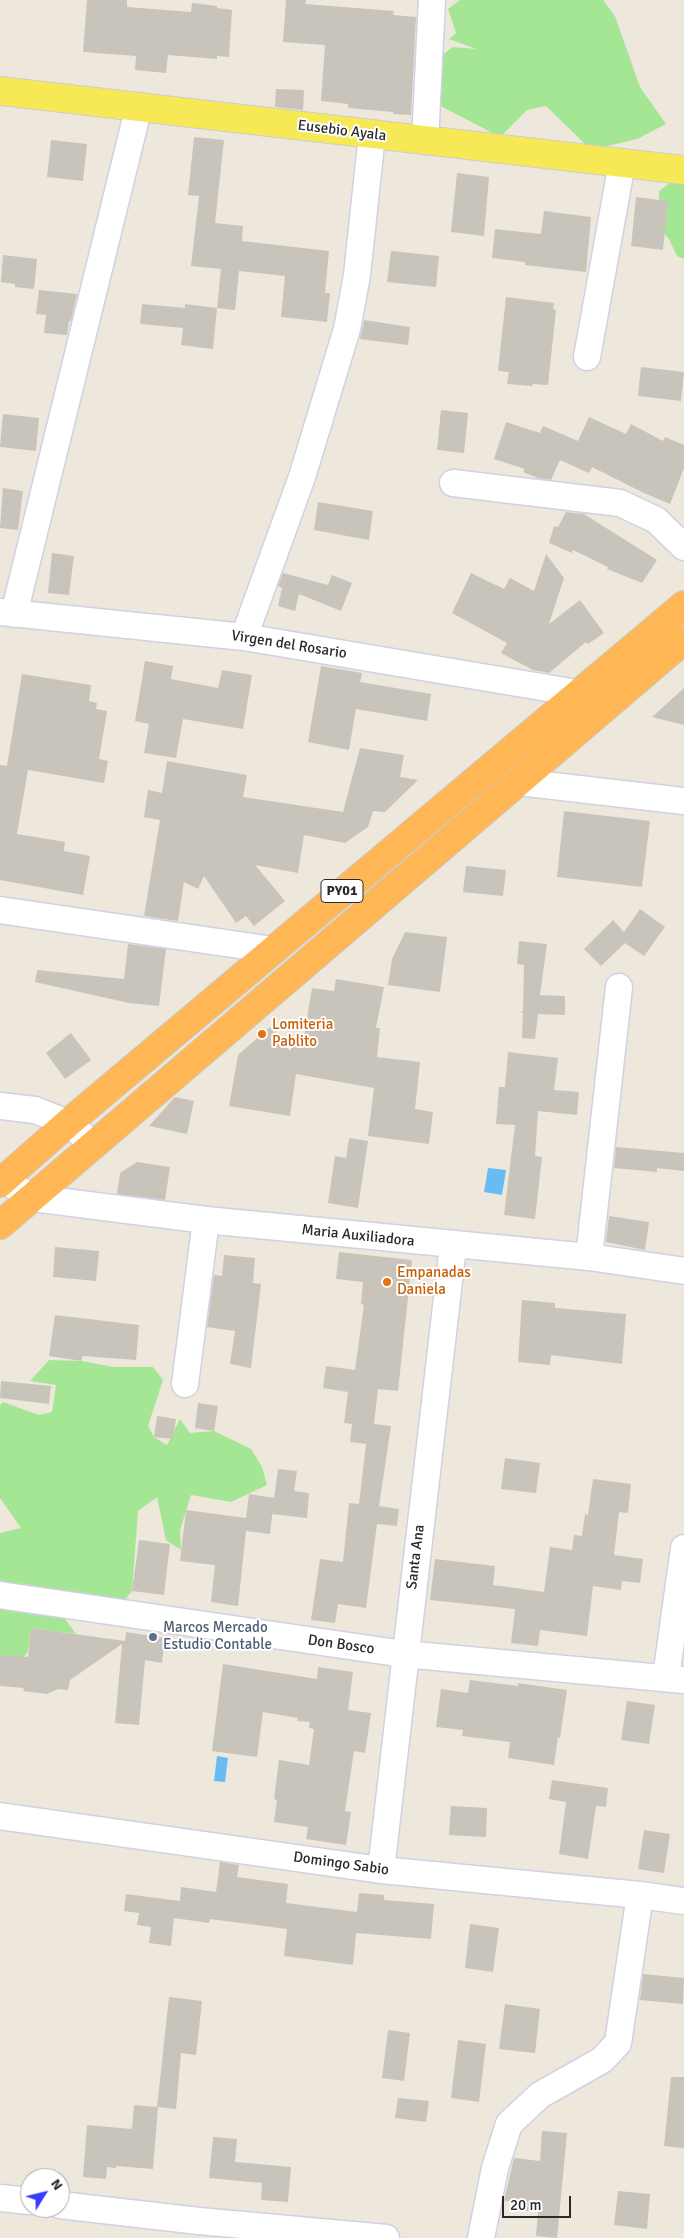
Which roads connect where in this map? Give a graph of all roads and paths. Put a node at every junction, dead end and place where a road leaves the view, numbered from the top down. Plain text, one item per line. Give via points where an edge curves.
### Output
1 (432, 0) edge
2 (0, 91) edge
3 (139, 106) junction
4 (372, 134) junction
5 (425, 140) junction
6 (622, 163) junction
7 (684, 170) edge
8 (588, 357) dead end
9 (453, 484) dead end
10 (684, 547) edge
11 (684, 605) edge
12 (7, 613) edge
13 (244, 637) junction
14 (684, 640) edge
15 (577, 693) junction
16 (519, 782) junction
17 (684, 800) edge
18 (0, 910) edge
19 (273, 950) junction
20 (618, 987) dead end
21 (0, 1106) edge
22 (68, 1123) junction
23 (94, 1145) junction
24 (2, 1182) edge
25 (33, 1198) junction
26 (206, 1220) junction
27 (0, 1225) edge
28 (453, 1246) junction
29 (588, 1258) junction
30 (684, 1271) edge
31 (185, 1384) dead end
32 (684, 1548) edge
33 (0, 1595) edge
34 (404, 1654) junction
35 (675, 1678) edge
36 (0, 1816) edge
37 (381, 1870) junction
38 (640, 1895) junction
39 (684, 1901) edge
40 (0, 2198) edge
41 (20, 2200) edge
42 (70, 2207) edge
43 (198, 2230) edge
44 (386, 2238) edge
45 (481, 2238) edge

1 - 5 street
2 - 3 main road, Eusebio Ayala
3 - 4 main road, Eusebio Ayala
3 - 12 street
4 - 5 main road, Eusebio Ayala
4 - 13 street via 357,275 347,329 302,477
5 - 6 main road, Eusebio Ayala
6 - 7 main road, Eusebio Ayala
6 - 8 street
9 - 10 street via 620,502 656,520
11 - 15 highway, PY01
12 - 13 street, Virgen del Rosario
13 - 15 street, Virgen del Rosario
14 - 16 highway, PY01
15 - 19 highway, PY01
16 - 17 street
16 - 23 highway, PY01
18 - 19 street
19 - 22 highway, PY01
20 - 29 street
21 - 22 street via 36,1110
22 - 23 street
22 - 24 highway, PY01
23 - 25 highway, PY01
24 - 25 street
25 - 26 street, Maria Auxiliadora
25 - 27 highway, PY01
26 - 28 street, Maria Auxiliadora
26 - 31 street
28 - 29 street, Maria Auxiliadora
28 - 34 street, Santa Ana
29 - 30 street, Maria Auxiliadora
32 - 35 street
33 - 34 street, Don Bosco
34 - 35 street, Don Bosco
34 - 37 street, Santa Ana
36 - 37 street, Domingo Sabio
37 - 38 street, Domingo Sabio
38 - 39 street, Domingo Sabio
38 - 45 street via 618,2043 602,2060 540,2095 509,2124 495,2168
40 - 41 street
42 - 43 street
43 - 44 street

